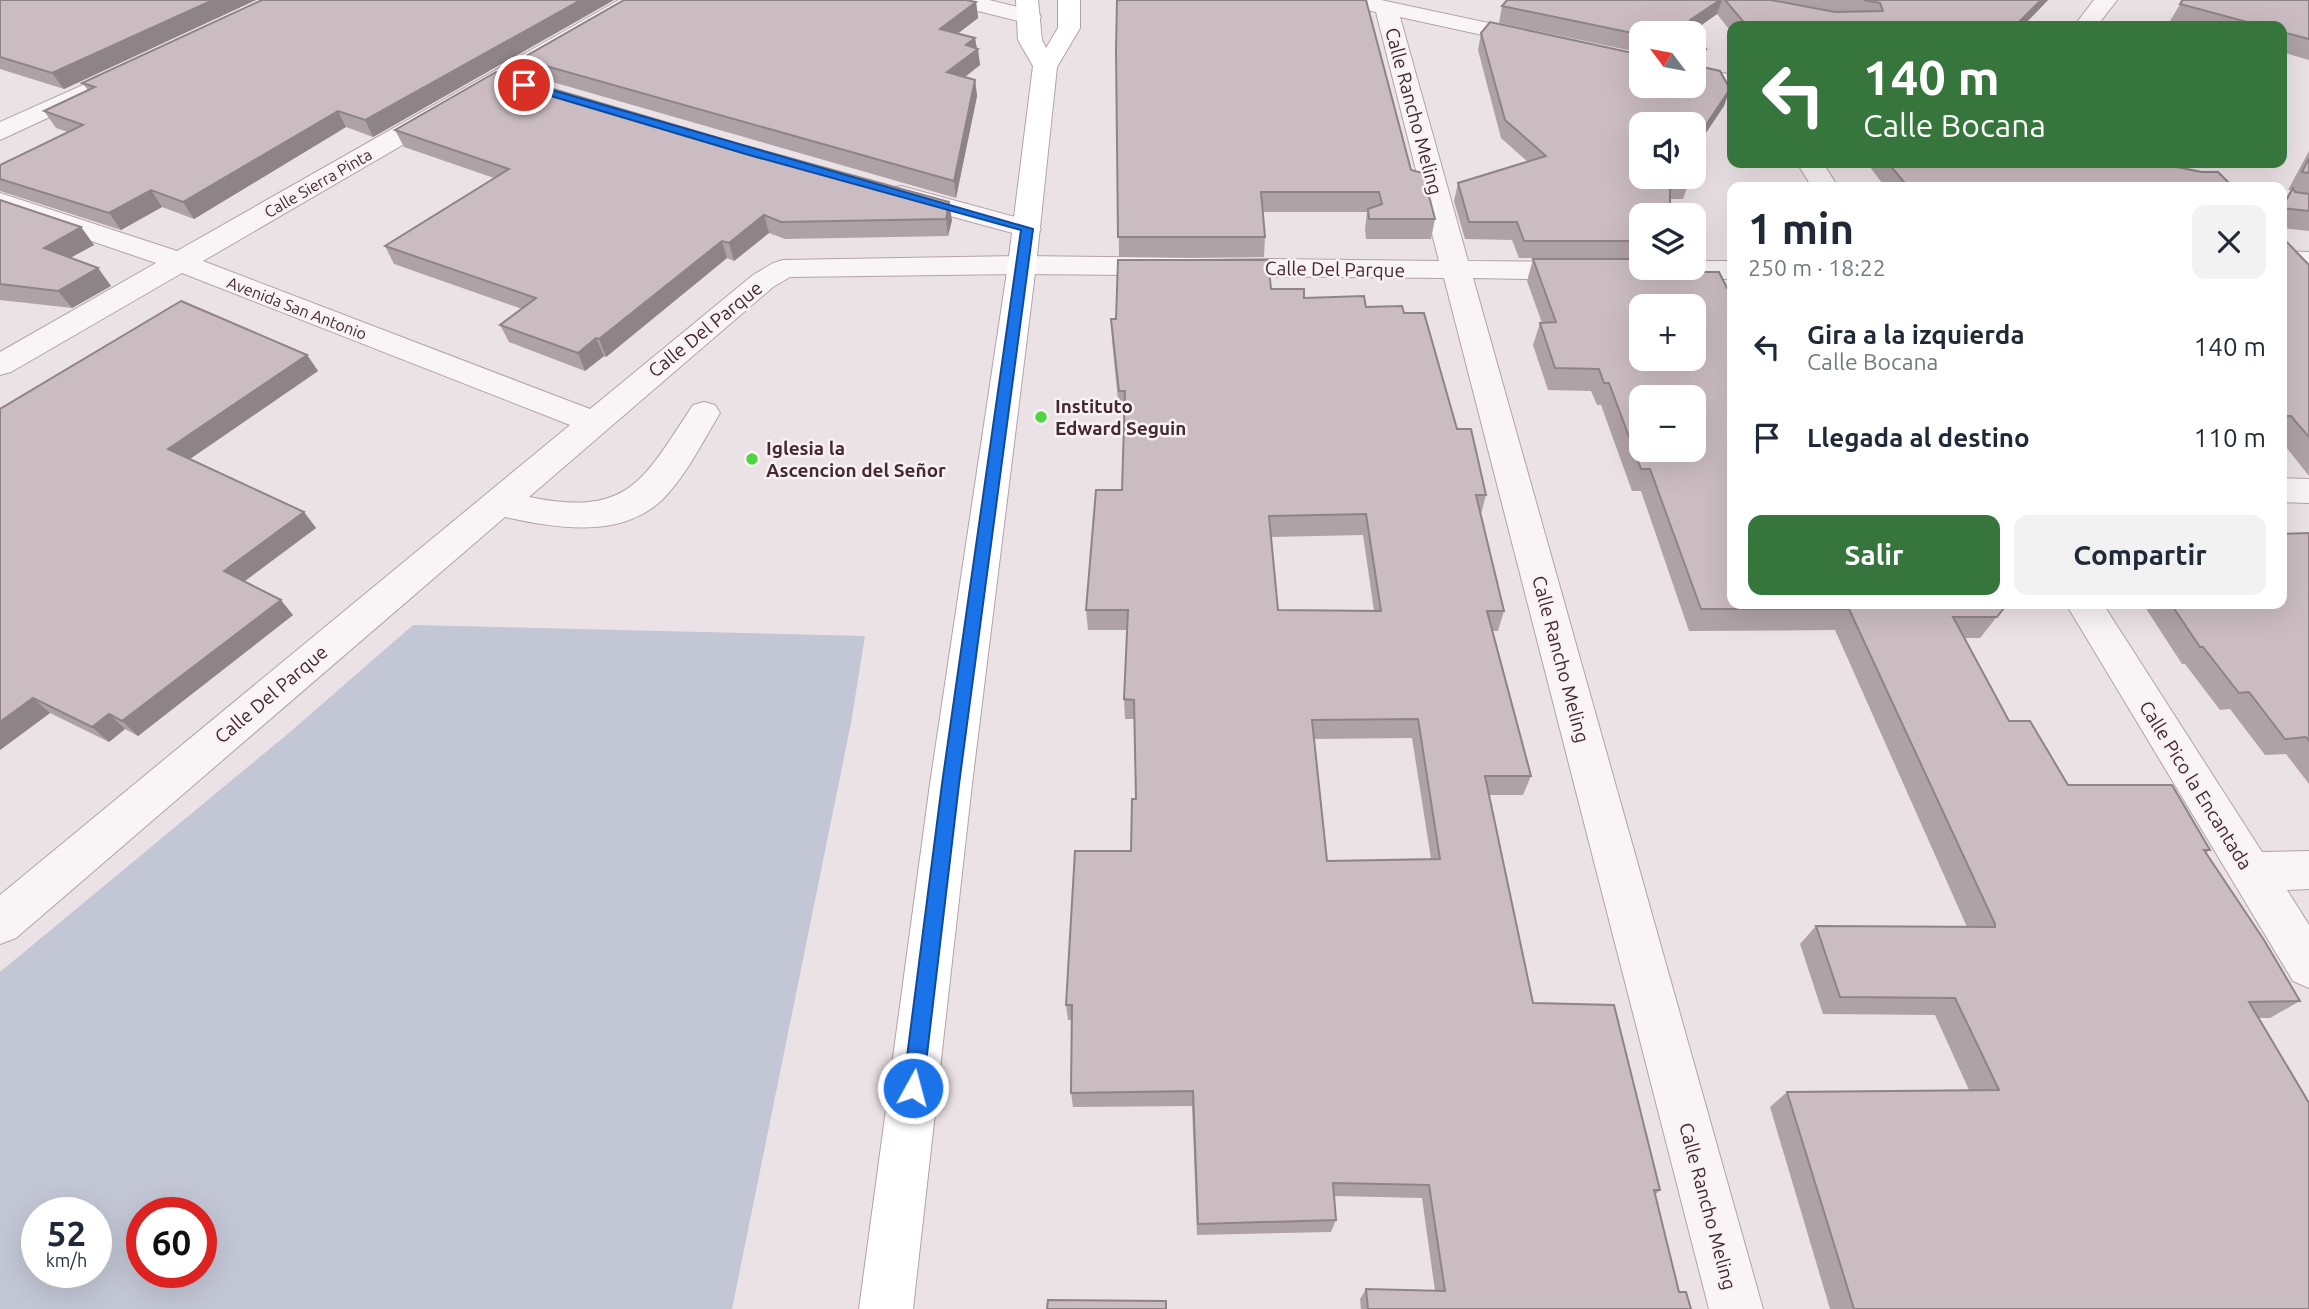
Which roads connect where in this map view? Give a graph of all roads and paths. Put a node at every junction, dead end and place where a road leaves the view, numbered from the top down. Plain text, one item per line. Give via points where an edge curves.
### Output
1 (635, 0) edge
2 (962, 0) edge
3 (1069, 0) edge
4 (1350, 0) edge
5 (2106, 0) edge
6 (1029, 8) edge
7 (1386, 9) junction
8 (2089, 21) edge
9 (1629, 60) edge
10 (1045, 66) junction
11 (134, 69) edge
12 (1706, 77) edge
13 (499, 78) junction
14 (1727, 81) edge
15 (526, 85) edge
16 (0, 132) edge
17 (884, 189) edge
18 (0, 201) edge
19 (1027, 229) junction
20 (2287, 260) edge
21 (2309, 261) edge
22 (180, 262) junction
23 (1022, 265) junction
24 (1727, 270) edge
25 (1457, 271) junction
26 (0, 365) edge
27 (704, 413) dead end
28 (592, 422) junction
29 (2287, 490) edge
30 (2309, 491) edge
31 (496, 503) junction
32 (2087, 609) edge
33 (2309, 870) edge
34 (2251, 872) junction
35 (0, 923) edge
36 (2309, 966) edge
37 (886, 1309) edge
38 (1736, 1309) edge

1 - 13 street, Calle Sierra Pinta
2 - 6 street
3 - 10 main road via 1071,25 1066,40
4 - 7 street
5 - 8 street
6 - 10 main road via 1030,40
7 - 9 street
7 - 25 street, Calle Rancho Meling
10 - 19 main road
11 - 16 street
12 - 14 street
13 - 15 street
13 - 22 street, Calle Sierra Pinta
17 - 19 street
18 - 22 street, Avenida San Antonio
19 - 23 main road
20 - 21 street
22 - 26 street, Calle Sierra Pinta
22 - 28 street, Avenida San Antonio
23 - 25 street, Calle Del Parque
23 - 28 street, Calle Del Parque via 783,270 763,281
23 - 37 main road
24 - 25 street, Calle Del Parque
25 - 38 street, Calle Rancho Meling
27 - 31 street via 652,490 617,513 553,514
28 - 31 street, Calle Del Parque
29 - 30 street
31 - 35 street, Calle Del Parque
32 - 34 street, Calle Pico la Encantada
33 - 34 street
34 - 36 street, Calle Pico la Encantada

